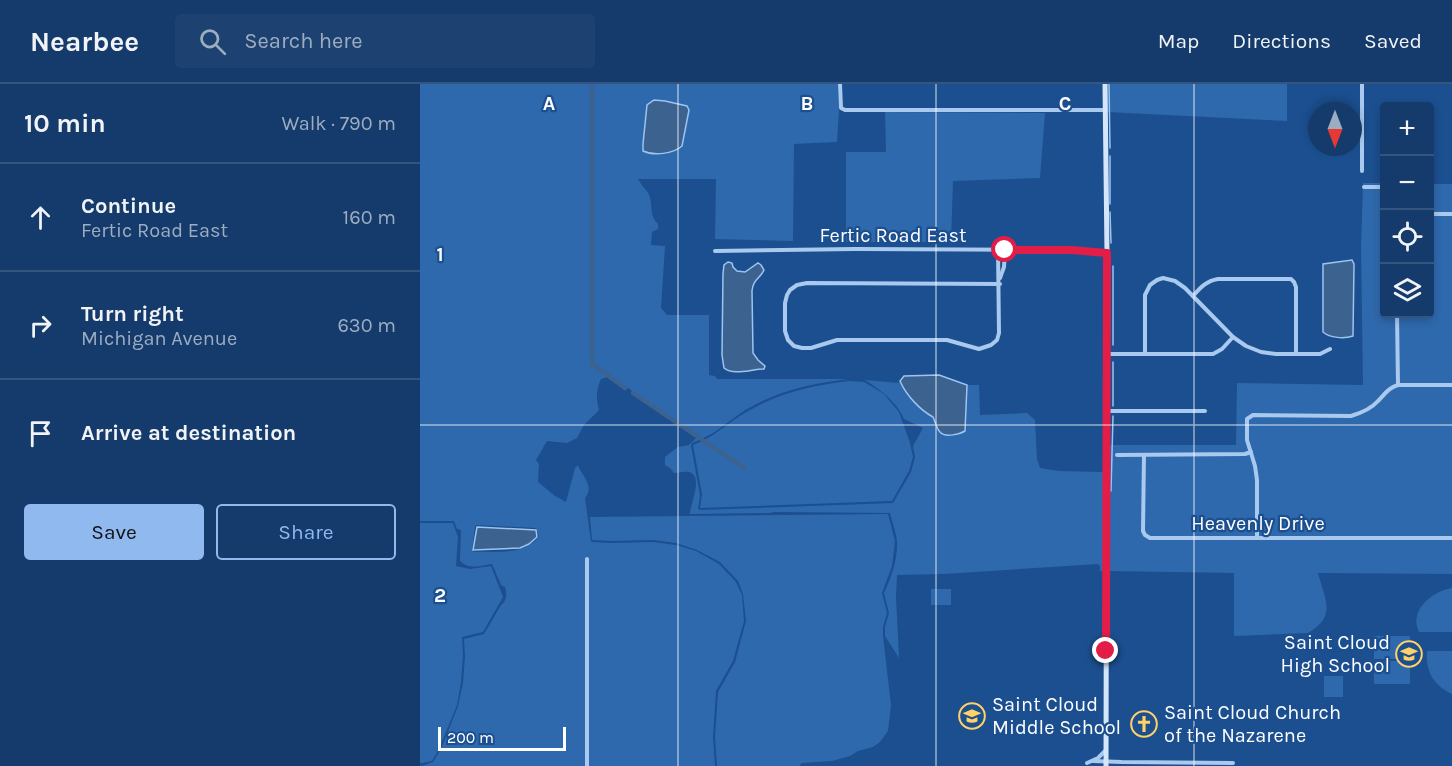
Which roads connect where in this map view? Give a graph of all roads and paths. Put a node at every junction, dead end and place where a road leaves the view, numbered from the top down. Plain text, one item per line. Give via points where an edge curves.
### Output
1 (840, 84) edge
2 (1105, 84) edge
3 (1362, 84) edge
4 (1105, 110) junction
5 (1362, 171) dead end
6 (1364, 187) dead end
7 (1380, 187) edge
8 (1434, 214) edge
9 (1452, 214) edge
10 (998, 250) junction
11 (1005, 250) junction
12 (715, 251) dead end
13 (1107, 253) junction
14 (1000, 278) junction
15 (1000, 284) junction
16 (1193, 296) junction
17 (1397, 318) edge
18 (1233, 337) junction
19 (1330, 349) dead end
20 (1107, 354) junction
21 (1145, 354) junction
22 (1296, 354) junction
23 (1398, 385) junction
24 (1452, 385) edge
25 (1106, 411) junction
26 (1205, 411) dead end
27 (1251, 452) junction
28 (1117, 455) dead end
29 (1144, 455) junction
30 (1257, 538) junction
31 (1452, 538) edge
32 (587, 559) dead end
33 (1106, 750) junction
34 (1093, 763) edge
35 (1233, 763) dead end
36 (1106, 764) edge
37 (587, 766) edge

1 - 4 street via 841,108 845,110
2 - 4 street
3 - 5 street
4 - 13 street
6 - 7 street
8 - 9 street
10 - 11 street, Fertic Road East
10 - 12 street, Fertic Road East
10 - 14 street
11 - 13 street, Fertic Road East
11 - 14 street
13 - 20 street
14 - 15 street
15 - 15 street via 999,333 997,340 986,348 947,340 837,340 802,348 788,340 785,303 790,290 797,285
16 - 18 street
16 - 21 street via 1171,279 1160,279 1150,285 1145,296
16 - 22 street via 1211,280 1291,279 1296,288
17 - 23 street
18 - 21 street via 1213,354
18 - 22 street via 1261,352
19 - 22 street via 1320,354
20 - 21 street
20 - 25 street
23 - 24 street
23 - 27 street via 1386,391 1368,410 1351,416 1249,417 1247,440
25 - 26 street
25 - 33 street
27 - 29 street
27 - 30 street via 1257,480
28 - 29 street
29 - 30 street, Heavenly Drive via 1143,531 1149,538
30 - 31 street, Heavenly Drive
32 - 37 street
33 - 34 street
33 - 36 street
34 - 36 street
35 - 36 street

